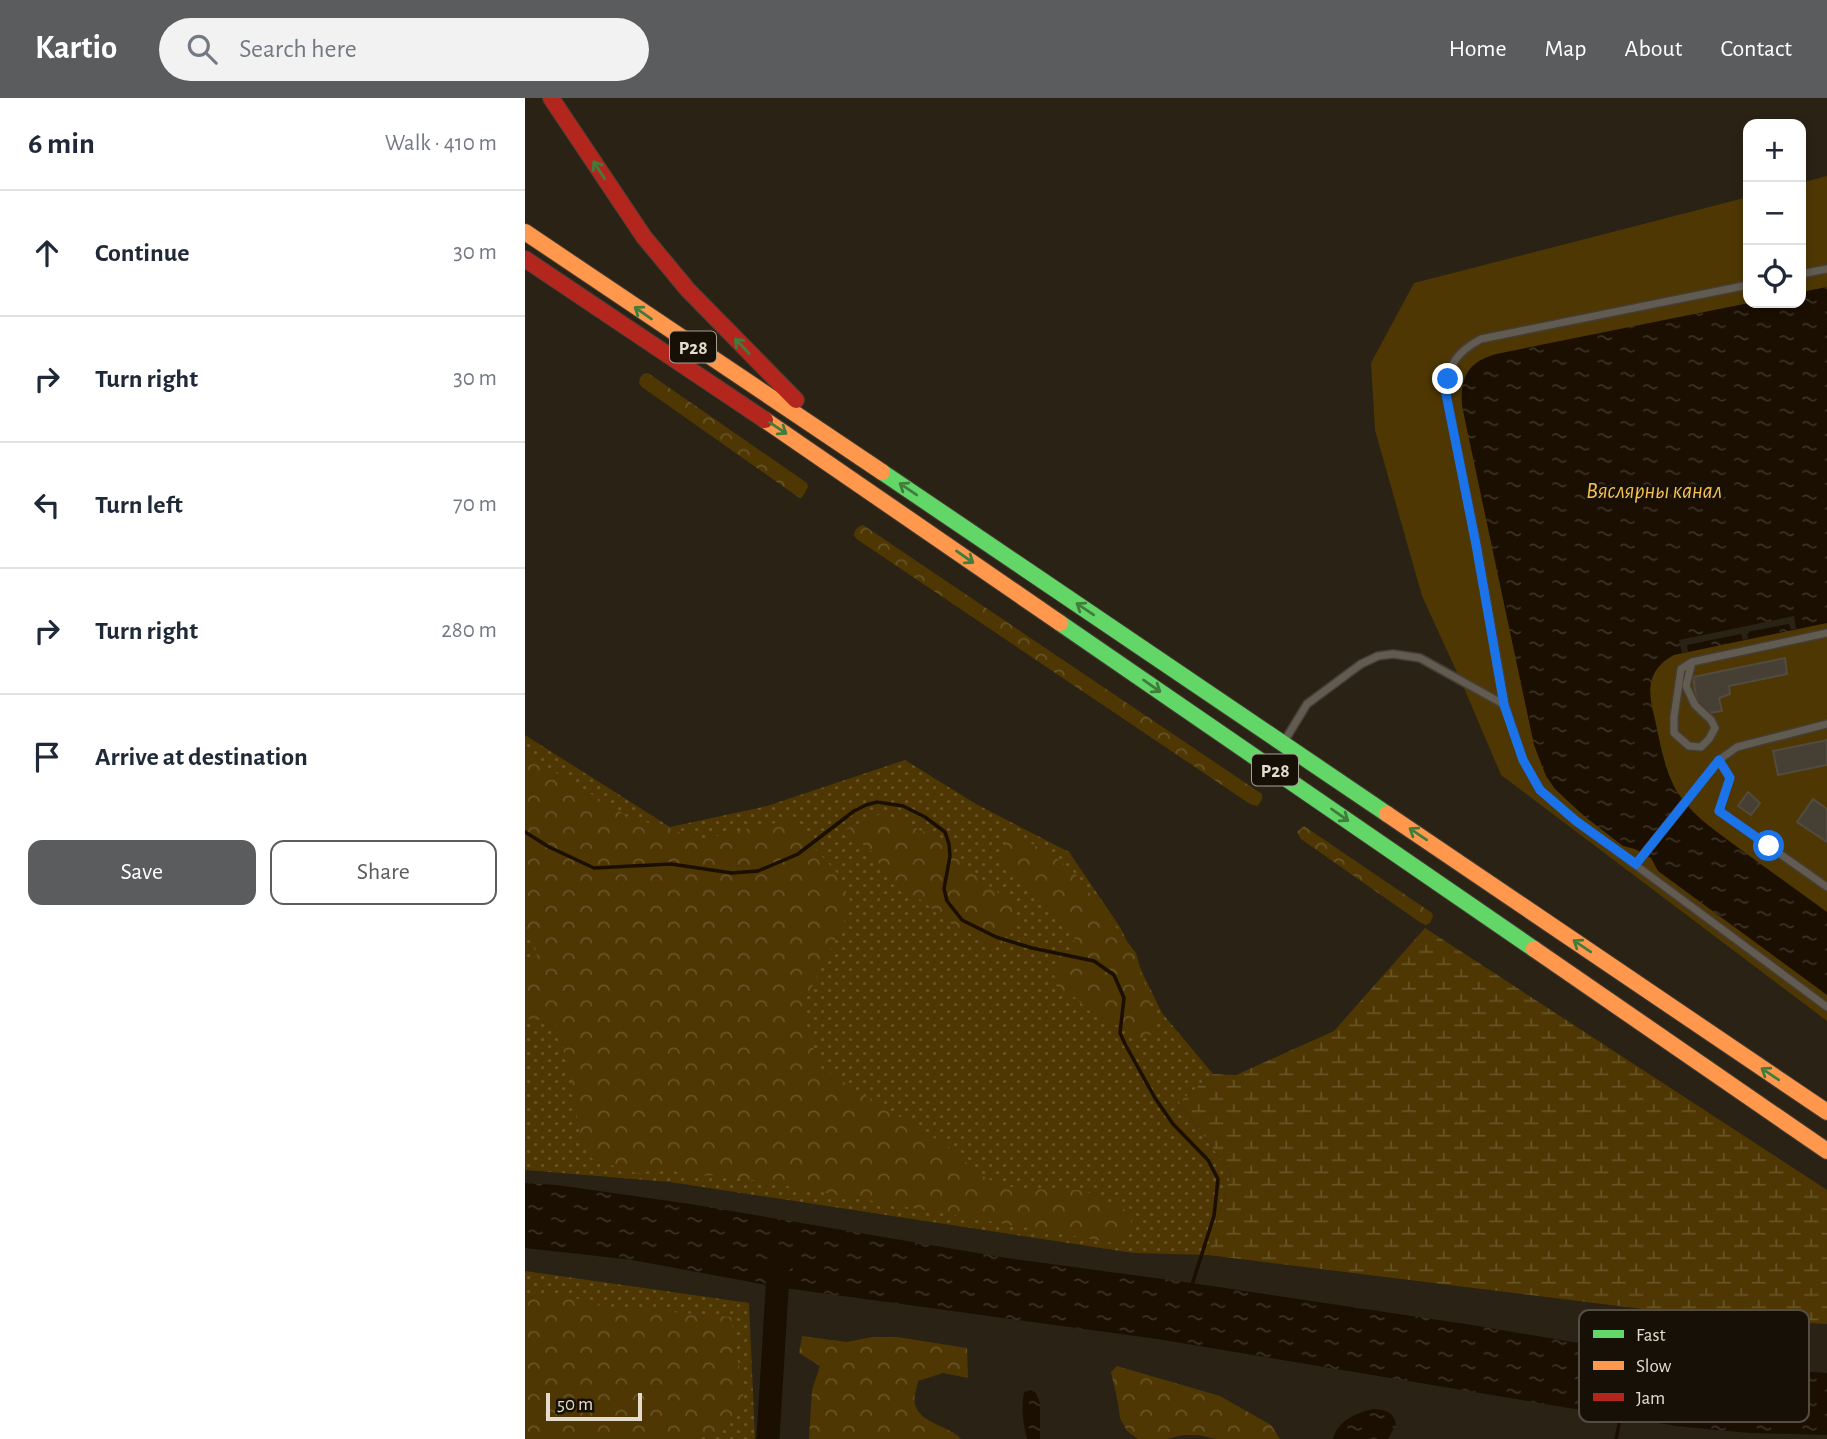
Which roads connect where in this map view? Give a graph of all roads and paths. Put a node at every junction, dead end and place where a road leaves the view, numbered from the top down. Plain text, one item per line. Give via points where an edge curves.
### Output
1 (551, 98) edge
2 (525, 232) edge
3 (525, 259) edge
4 (1827, 269) edge
5 (1806, 273) edge
6 (1743, 286) edge
7 (863, 459) junction
8 (1827, 634) edge
9 (1692, 662) junction
10 (1504, 705) junction
11 (1827, 724) edge
12 (1283, 743) junction
13 (1719, 760) junction
14 (1637, 863) junction
15 (1827, 887) edge
16 (1827, 1007) edge
17 (1827, 1112) edge
18 (1827, 1151) edge

7 -> 1 highway via 786,392 688,290 644,237
7 -> 2 highway, Р28
3 -> 18 highway, Р28 via 810,450
4 - 5 lane
6 - 10 lane via 1481,339 1464,348 1454,361 1446,394
12 -> 7 highway, Р28
8 - 9 lane
9 - 9 lane via 1686,686 1715,728 1701,747 1689,746 1674,733 1681,669
10 - 12 lane via 1420,658 1378,656 1307,704
10 - 14 lane via 1523,760 1540,790
11 - 13 lane via 1737,747
17 -> 12 highway, Р28
13 - 14 lane
13 - 15 lane via 1730,778 1719,811
14 - 16 lane

